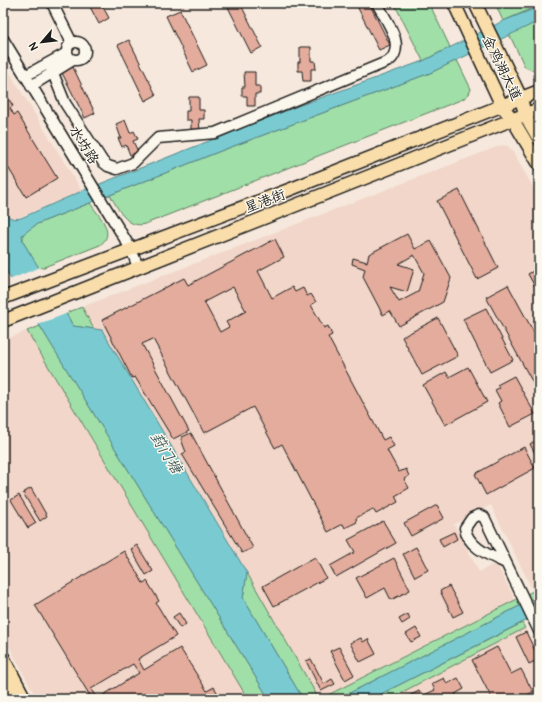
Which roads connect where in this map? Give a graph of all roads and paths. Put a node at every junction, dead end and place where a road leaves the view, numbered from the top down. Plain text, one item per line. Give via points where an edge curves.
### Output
1 (52, 3) edge
2 (377, 3) edge
3 (454, 3) edge
4 (475, 3) edge
5 (3, 39) edge
6 (72, 44) junction
7 (70, 57) junction
8 (51, 67) junction
9 (25, 76) junction
10 (31, 86) junction
11 (539, 91) edge
12 (521, 98) junction
13 (502, 106) junction
14 (539, 109) edge
15 (525, 115) junction
16 (513, 120) junction
17 (539, 139) edge
18 (539, 164) edge
19 (131, 249) junction
20 (138, 267) junction
21 (7, 297) edge
22 (3, 321) edge
23 (506, 563) junction
24 (539, 631) edge
25 (3, 657) edge
26 (3, 680) edge
27 (13, 699) edge
28 (25, 699) edge

1 - 6 street
2 - 8 street via 397,46 389,61 215,133 158,138 136,161 121,168 110,167 101,159 65,103
3 - 13 main road, 金鸡湖大道
4 - 12 main road, 金鸡湖大道
5 - 9 street, 水坊路
6 - 7 street via 68,48
6 - 7 street via 80,44 85,50 82,58
7 - 8 street
8 - 9 street
8 - 10 street
9 - 10 street, 水坊路
10 - 19 street, 水坊路
11 - 12 main road, 星港街
12 - 13 main road, 星港街
12 - 15 main road, 金鸡湖大道
13 - 16 main road, 金鸡湖大道
13 - 19 main road, 星港街
14 - 15 main road, 星港街
15 - 16 main road, 星港街
15 - 17 main road, 金鸡湖大道
16 - 18 main road, 金鸡湖大道
16 - 20 main road, 星港街
19 - 20 street, 水坊路
19 - 21 main road, 星港街
20 - 22 main road, 星港街
23 - 23 street via 484,517 479,515 472,518 465,528 470,541 487,554
23 - 24 street
25 - 28 main road
26 - 27 main road

